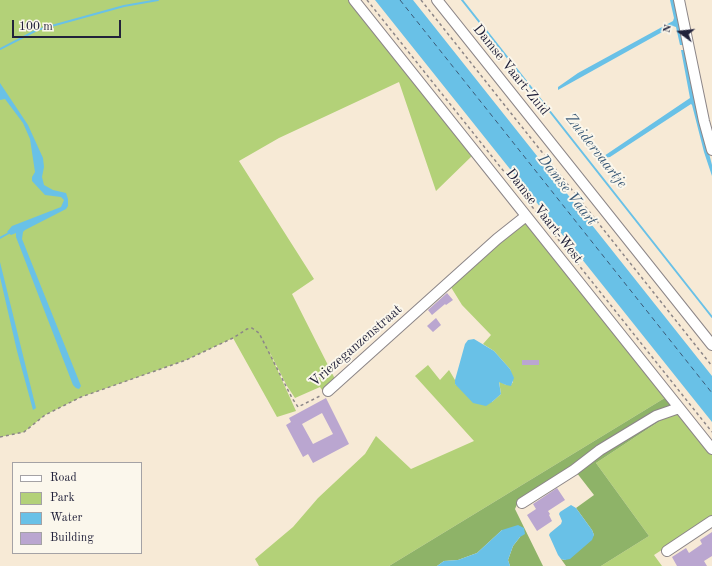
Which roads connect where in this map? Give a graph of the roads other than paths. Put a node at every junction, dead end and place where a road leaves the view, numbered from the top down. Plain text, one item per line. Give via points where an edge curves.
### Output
1 (354, 0) edge
2 (437, 0) edge
3 (679, 0) edge
4 (712, 150) edge
5 (526, 216) junction
6 (712, 345) edge
7 (328, 391) road end
8 (679, 408) junction
9 (712, 450) edge
10 (522, 503) dead end
11 (712, 521) edge
12 (667, 551) dead end

1 - 5 street, Damse Vaart-West
2 - 6 street, Damse Vaart-Zuid
3 - 4 street
5 - 7 street, Vriezeganzenstraat
5 - 8 street, Damse Vaart-West
8 - 9 street, Damse Vaart-West
8 - 10 street via 656,416
11 - 12 street

